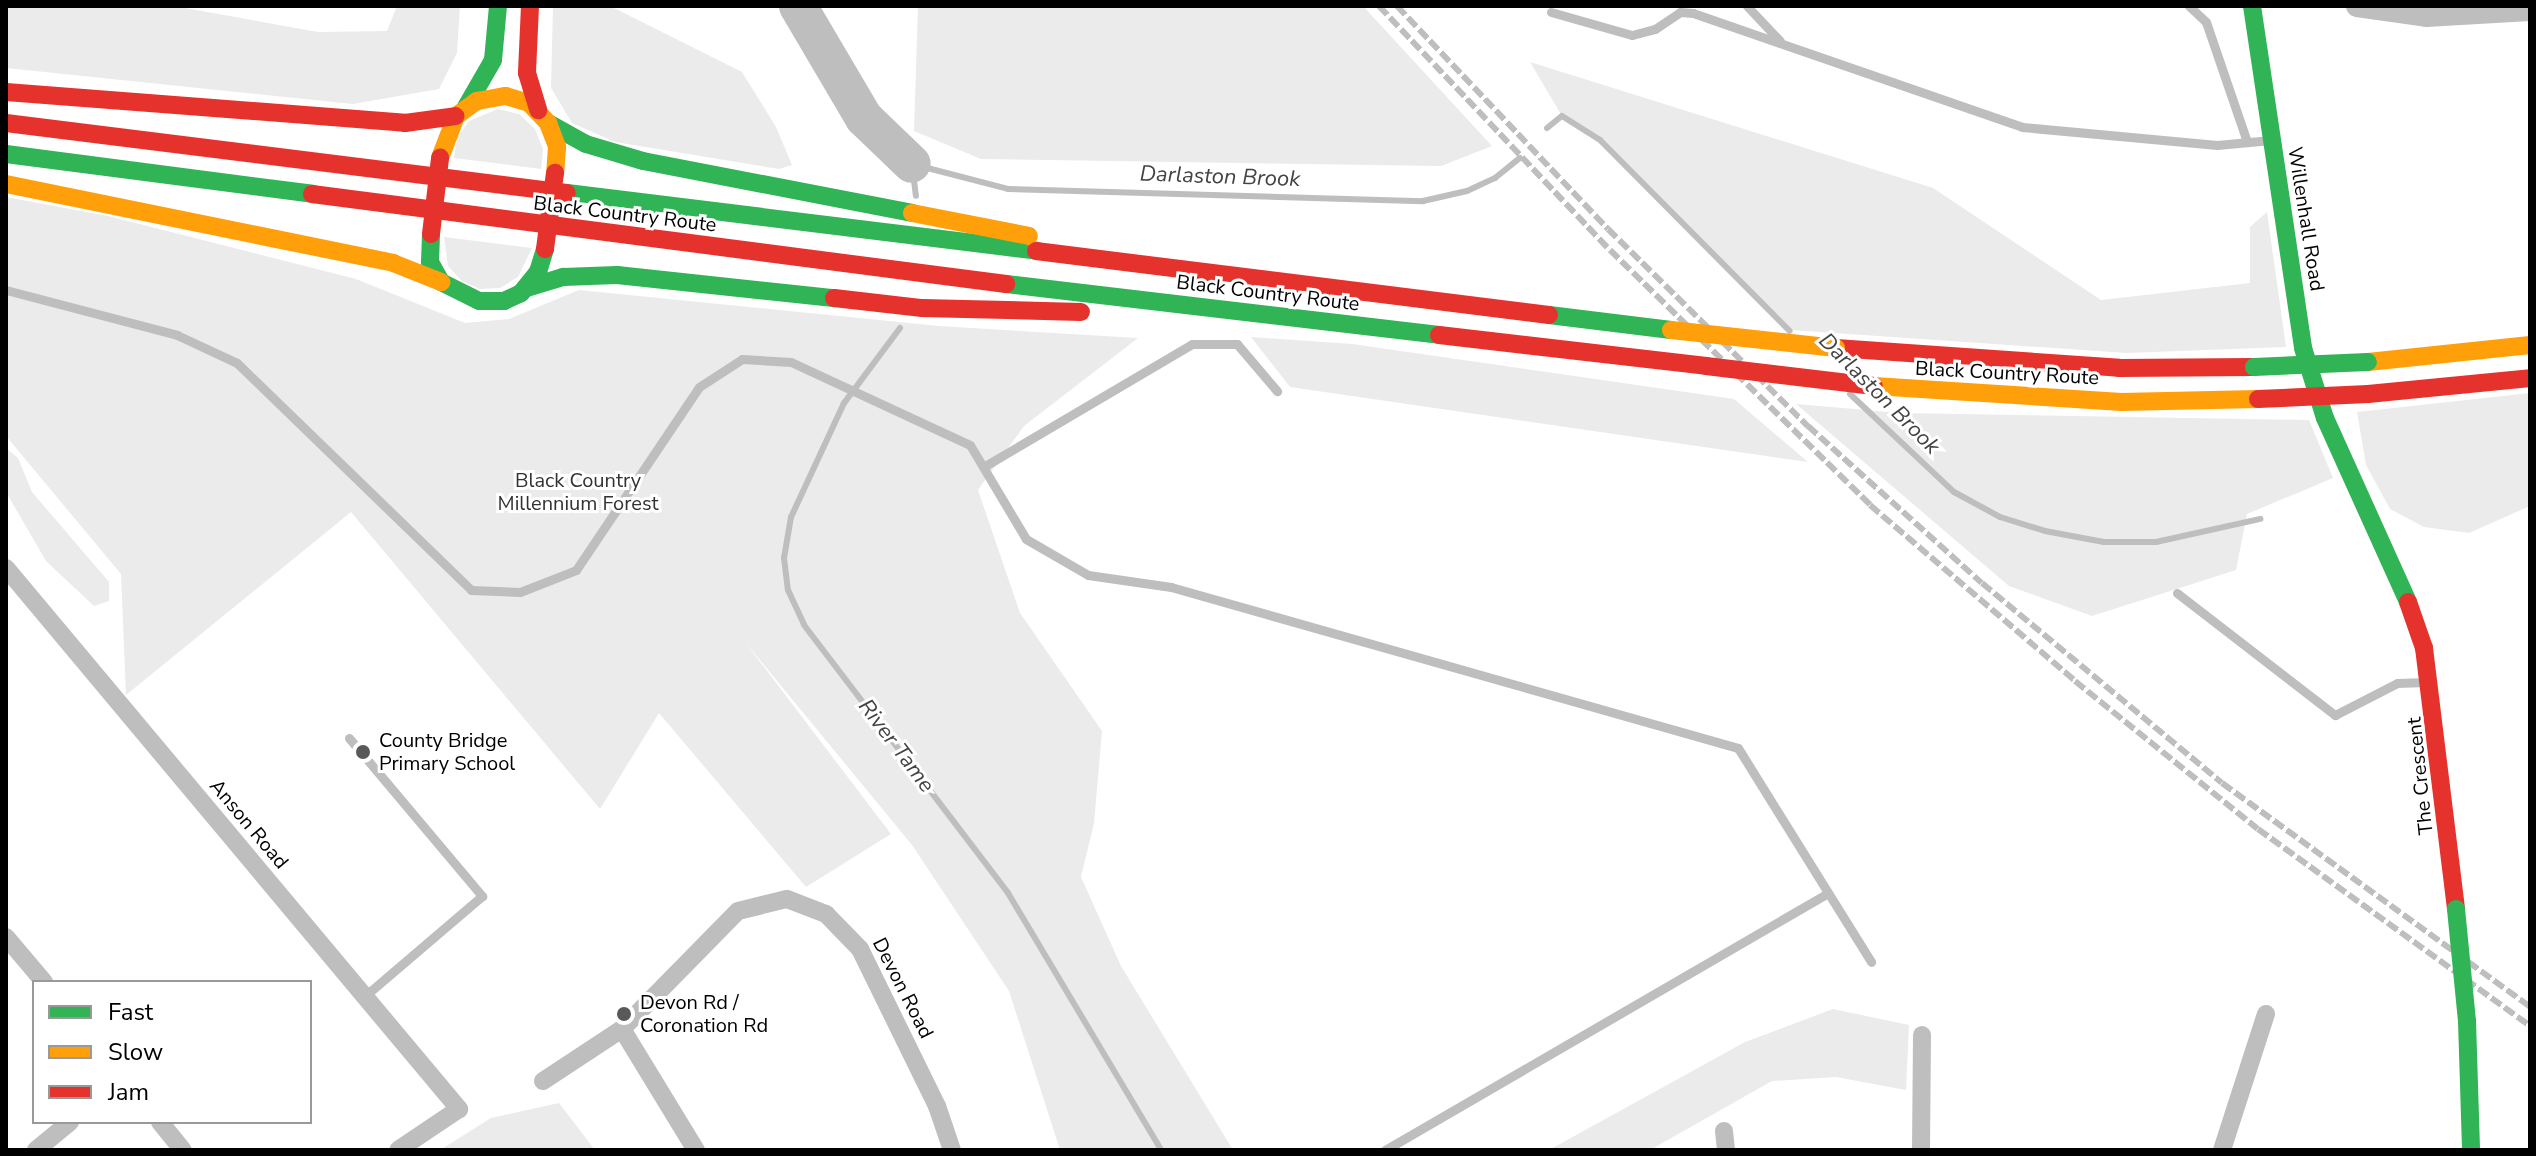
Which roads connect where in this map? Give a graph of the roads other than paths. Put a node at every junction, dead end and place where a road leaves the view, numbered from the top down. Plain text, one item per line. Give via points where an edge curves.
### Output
1 (498, 6) edge
2 (530, 6) edge
3 (1747, 6) edge
4 (2189, 6) edge
5 (1551, 12) dead end
6 (2253, 15) edge
7 (1783, 44) junction
8 (6, 92) edge
9 (460, 112) junction
10 (543, 117) junction
11 (6, 123) edge
12 (2271, 140) junction
13 (2247, 142) junction
14 (6, 154) edge
15 (6, 184) edge
16 (1199, 275) junction
17 (441, 282) junction
18 (527, 288) junction
19 (6, 290) edge
20 (1284, 317) junction
21 (2530, 345) edge
22 (2530, 378) edge
23 (1277, 391) dead end
24 (2325, 418) joint
25 (985, 466) junction
26 (6, 568) edge
27 (2177, 593) dead end
28 (2431, 682) junction
29 (349, 738) dead end
30 (1828, 893) junction
31 (6, 937) edge
32 (1871, 962) dead end
33 (42, 980) edge
34 (365, 996) junction
35 (2266, 1014) dead end
36 (622, 1029) junction
37 (1922, 1035) dead end
38 (543, 1081) dead end
39 (68, 1124) edge
40 (162, 1124) edge
41 (36, 1150) edge
42 (183, 1150) edge
43 (398, 1150) edge
44 (696, 1150) edge
45 (952, 1150) edge
46 (1385, 1150) edge
47 (1921, 1150) edge
48 (2222, 1150) edge
49 (2471, 1150) edge

1 - 9 main road via 493,60
2 - 10 main road via 527,73
3 - 7 lane
4 - 13 lane via 2206,22
5 - 7 lane via 1632,35 1655,29 1680,12 1693,13
6 - 12 main road, Willenhall Road
7 - 13 lane via 2022,127 2217,145
8 - 9 main road via 405,123
9 - 10 main road via 506,96
9 - 17 main road, bridge via 440,158 431,234 430,262
10 - 16 main road via 586,144 643,161 977,223
10 - 18 main road, bridge via 557,147 555,173 545,249
11 - 16 main road, Black Country Route
12 - 13 lane
12 - 24 main road, Willenhall Road via 2303,348
14 - 20 main road, Black Country Route
15 - 17 main road via 393,263
16 - 21 main road, Black Country Route, bridge via 1925,358 2119,368 2254,367 2368,362
17 - 18 main road via 466,297 491,302
18 - 20 main road via 563,277 617,275 922,308
19 - 25 lane via 177,335 237,363 471,590 520,592 576,570 699,387 742,359 791,362 825,375 970,445
20 - 22 main road, Black Country Route, bridge via 1874,386 2121,402 2368,394
23 - 25 lane via 1237,344 1192,344
24 - 28 main road, The Crescent via 2400,578
25 - 30 lane via 1026,539 1088,575 1171,587 1738,748
26 - 34 street, Anson Road
27 - 28 lane via 2335,715 2397,683
28 - 49 main road, The Crescent, bridge via 2467,1021
29 - 34 lane via 482,896
30 - 32 lane
30 - 46 lane
31 - 33 street
34 - 43 street, Anson Road via 459,1109
35 - 48 street
36 - 38 street, Devon Road
36 - 44 street
36 - 45 street, Devon Road via 738,911 787,899 807,904 845,928 860,949 937,1106
37 - 47 street
39 - 41 street
40 - 42 street

